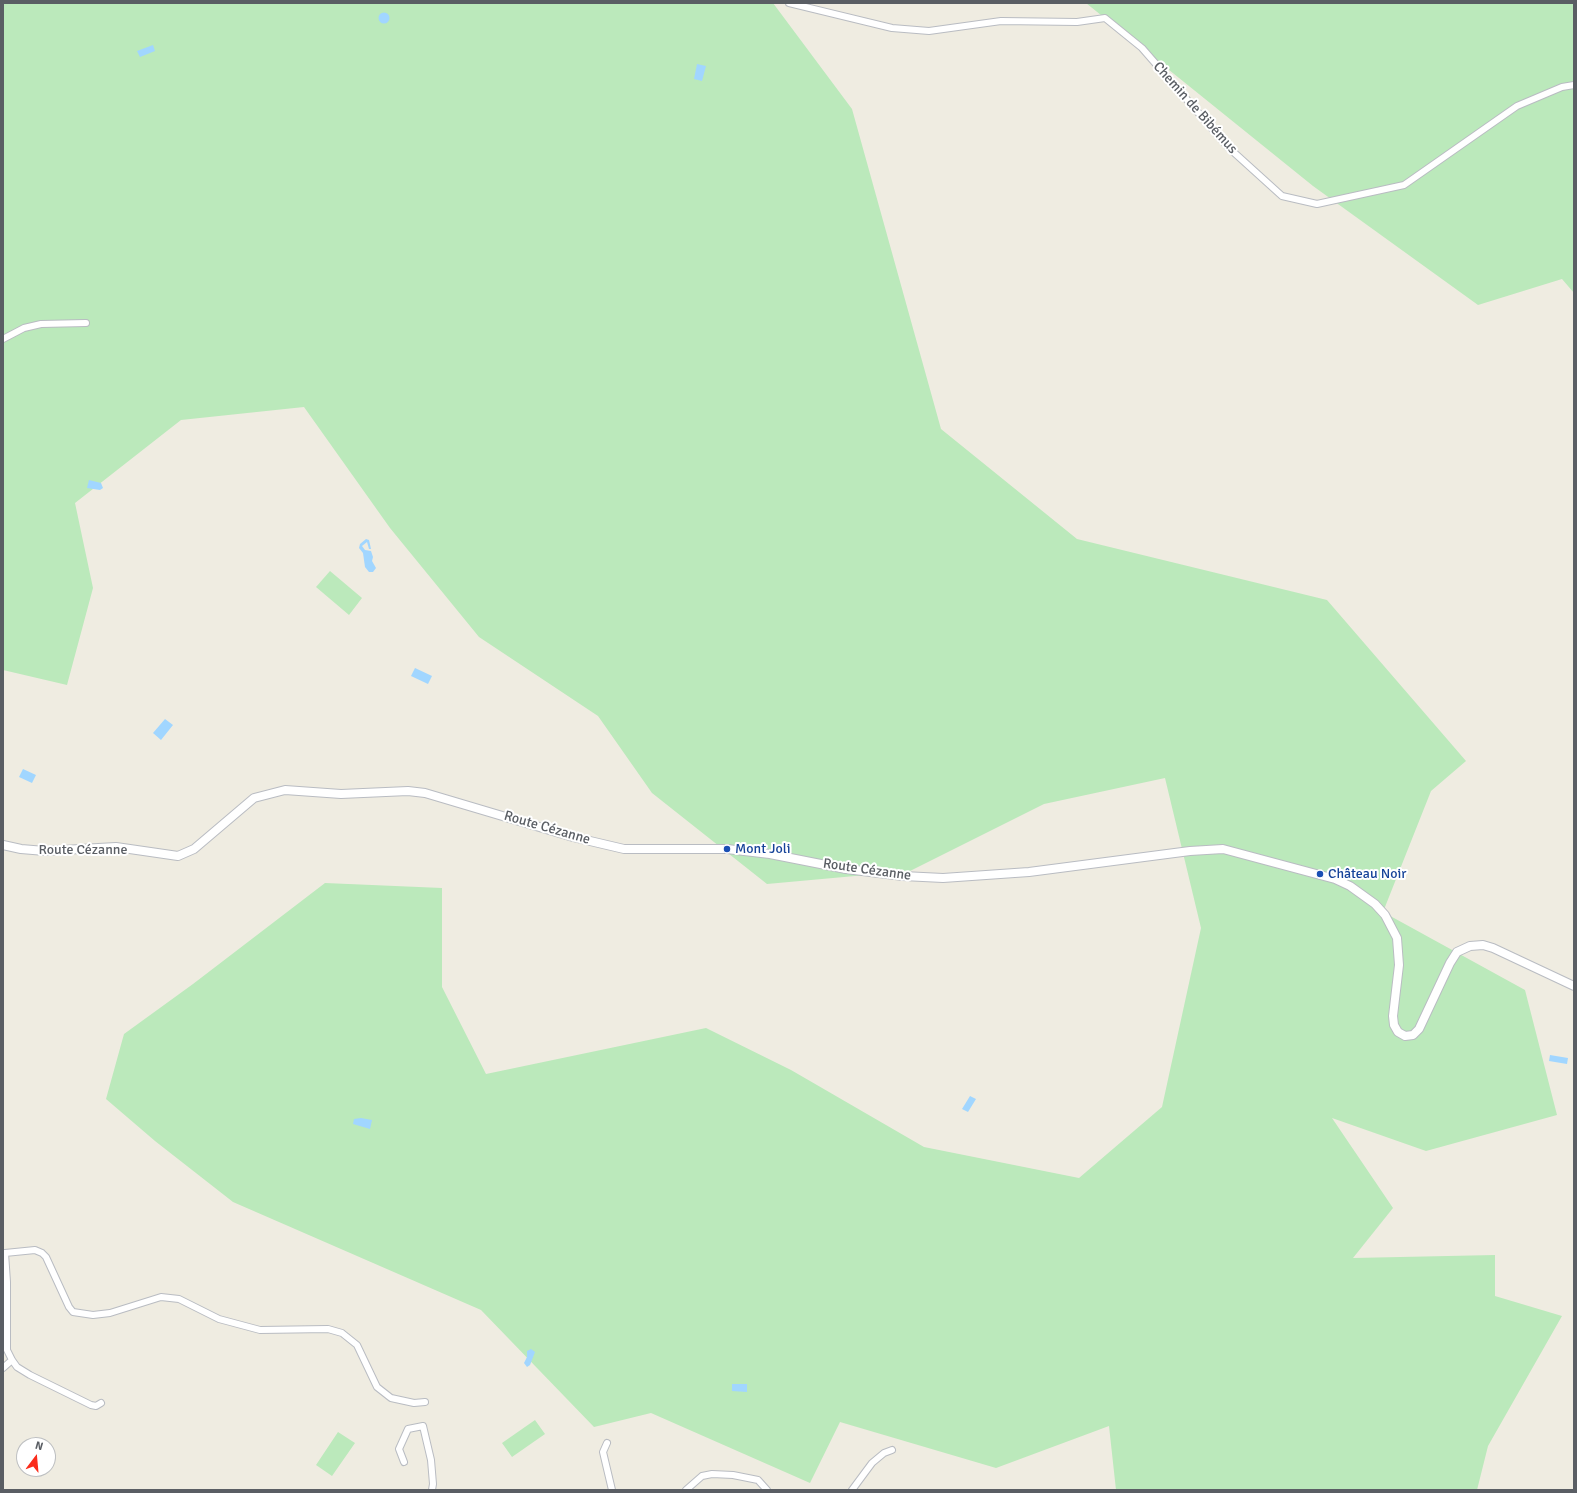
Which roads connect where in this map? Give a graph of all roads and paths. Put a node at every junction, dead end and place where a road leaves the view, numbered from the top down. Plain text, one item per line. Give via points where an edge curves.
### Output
1 (790, 3) edge
2 (1574, 85) edge
3 (86, 323) dead end
4 (3, 339) edge
5 (3, 845) edge
6 (1574, 986) edge
7 (4, 1253) edge
8 (12, 1360) junction
9 (3, 1368) edge
10 (425, 1402) dead end
11 (101, 1403) dead end
12 (607, 1443) dead end
13 (892, 1450) dead end
14 (404, 1462) dead end
15 (432, 1490) edge
16 (612, 1490) edge
17 (686, 1490) edge
18 (767, 1490) edge
19 (852, 1490) edge

1 - 2 street, Chemin de Bibémus via 892,28 929,31 1001,21 1077,22 1105,18 1142,48 1229,148 1282,196 1317,204 1404,185 1517,106 1562,87
3 - 4 street via 41,324 24,328
5 - 6 street, Route Cézanne via 45,851 116,847 178,856 194,849 247,802 285,790 341,794 408,791 425,793 573,837 624,848 727,849 903,876 943,878 1029,872 1223,849 1335,879 1376,904 1397,938 1399,965 1394,1025 1398,1032 1405,1036 1412,1035 1419,1029 1450,963 1458,952 1470,946 1483,945 1493,948
7 - 8 street via 7,1282 7,1350
7 - 10 street via 35,1250 42,1253 73,1312 93,1315 110,1313 161,1297 178,1299 219,1319 260,1330 328,1329 342,1333 357,1345 377,1387 391,1398 414,1403
8 - 9 street
8 - 11 street via 24,1371 91,1405
12 - 16 street via 603,1452
13 - 19 street via 872,1462
14 - 15 street via 399,1449 408,1429 423,1426 431,1460
17 - 18 street via 702,1476 712,1474 758,1480

